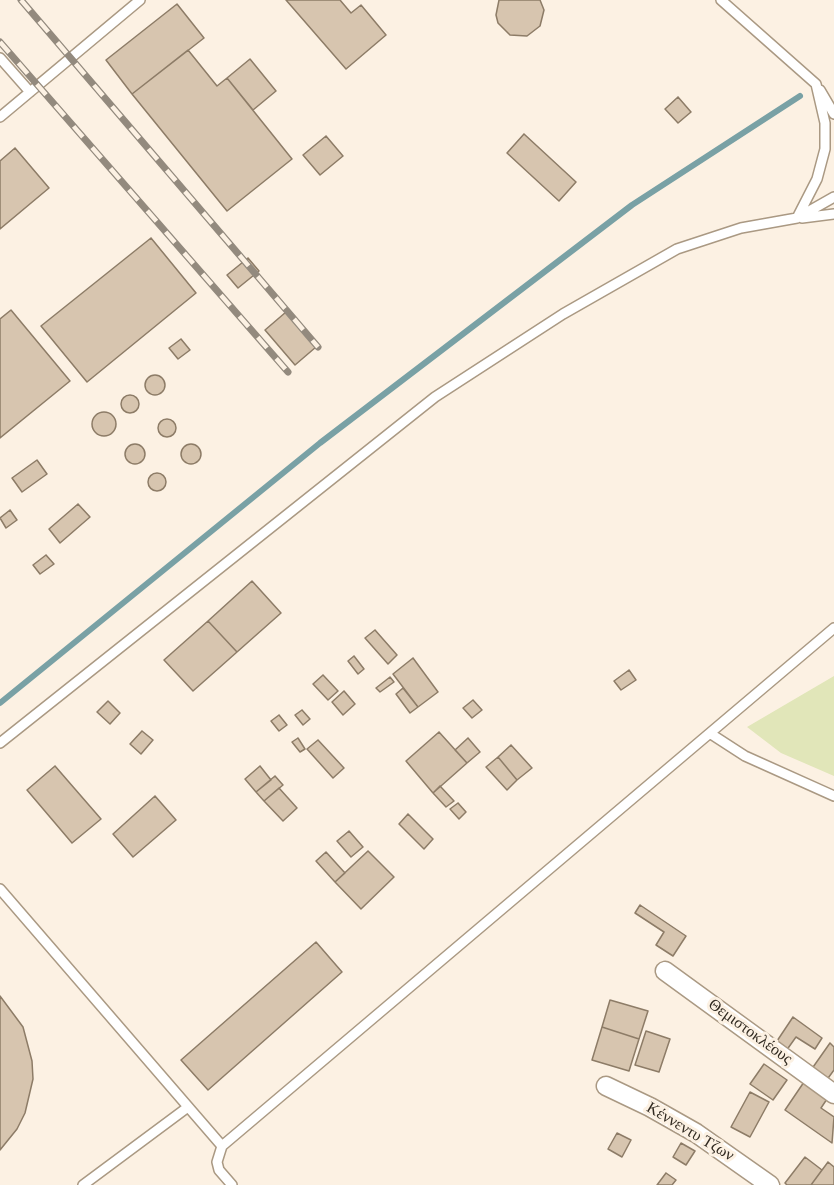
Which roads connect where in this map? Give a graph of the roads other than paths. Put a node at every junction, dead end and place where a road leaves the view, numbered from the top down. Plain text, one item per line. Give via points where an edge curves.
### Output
1 (140, 0) edge
2 (721, 0) edge
3 (0, 58) edge
4 (816, 84) junction
5 (30, 92) junction
6 (834, 114) edge
7 (0, 117) edge
8 (834, 197) edge
9 (834, 214) edge
10 (797, 219) junction
11 (834, 628) edge
12 (711, 734) junction
13 (0, 743) edge
14 (834, 796) edge
15 (0, 889) edge
16 (665, 971) dead end
17 (606, 1086) dead end
18 (834, 1094) edge
19 (188, 1107) junction
20 (222, 1146) junction
21 (83, 1185) edge
22 (232, 1185) edge
23 (770, 1185) edge

1 - 5 lane
2 - 4 lane
3 - 5 lane
4 - 6 lane
4 - 10 lane via 825,123 825,149
5 - 7 lane
8 - 10 lane
9 - 10 lane
10 - 13 lane via 741,228 677,249 563,315 435,397
11 - 12 lane
12 - 14 lane via 745,756
12 - 20 lane
15 - 19 lane
16 - 18 street, Θεμιστοκλέους
17 - 23 street, Κέννεντυ Τζων via 686,1127
19 - 20 lane
19 - 21 lane
20 - 22 lane via 219,1170

